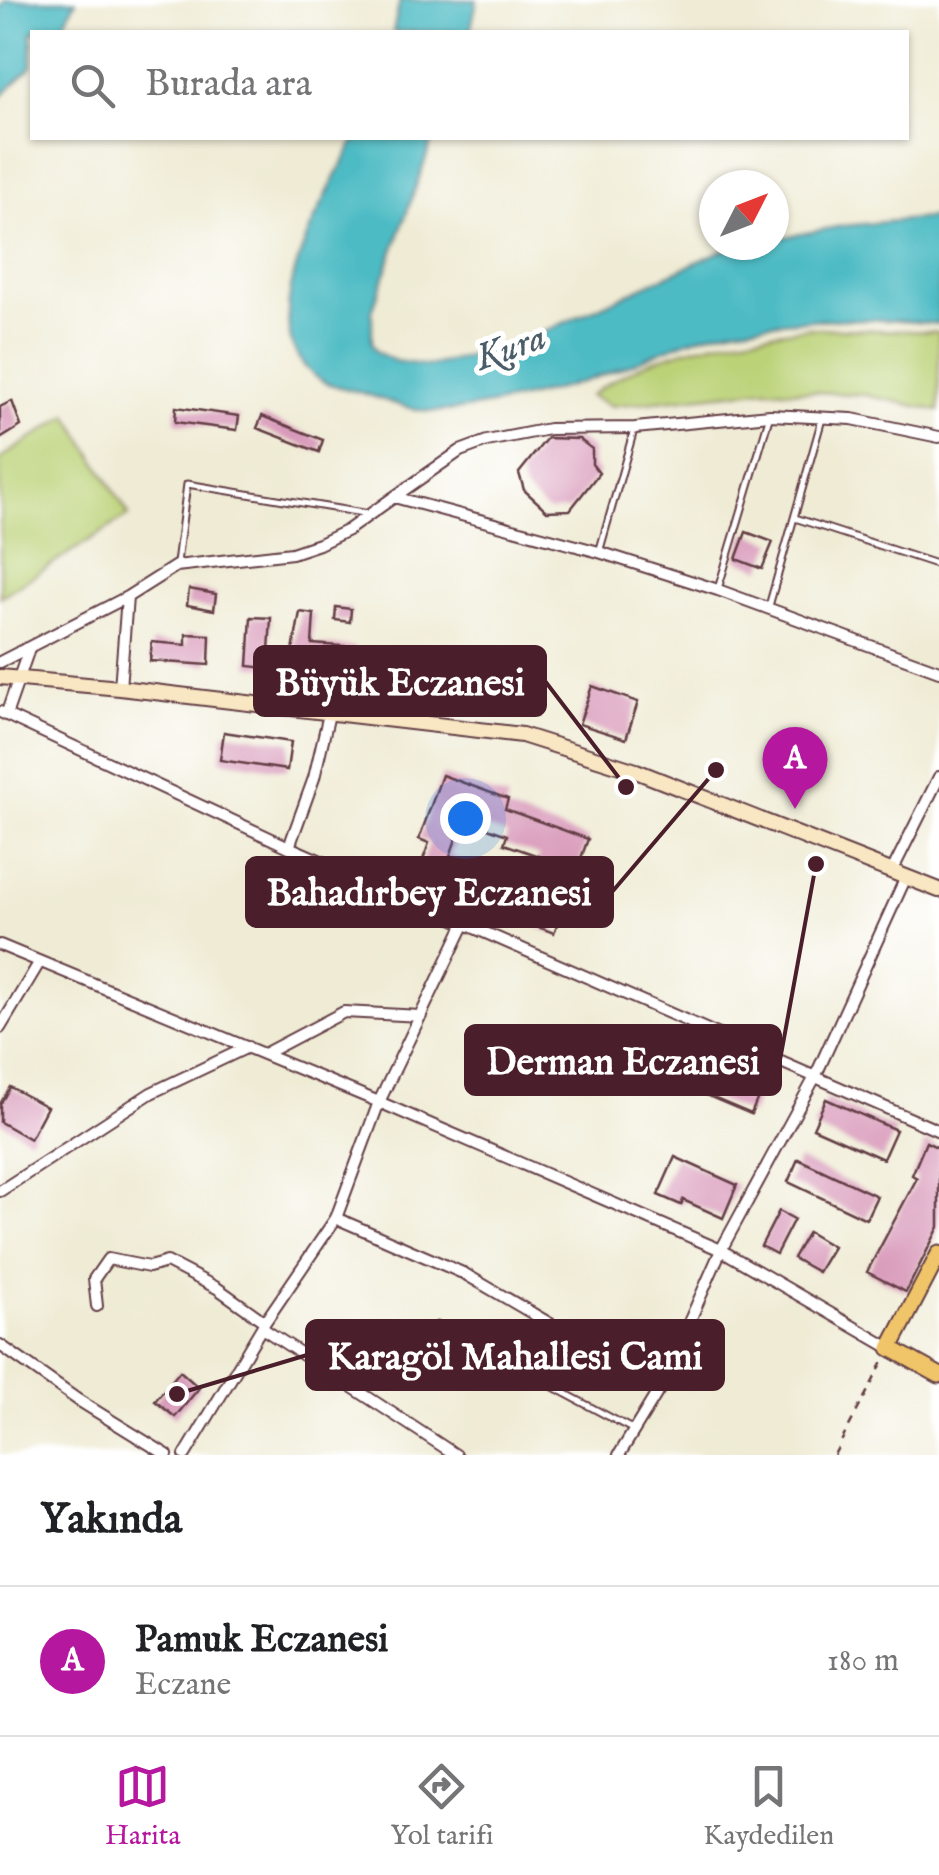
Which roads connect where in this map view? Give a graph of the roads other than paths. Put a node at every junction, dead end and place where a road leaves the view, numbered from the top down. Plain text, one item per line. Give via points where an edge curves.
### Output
1 (770, 415) junction
2 (822, 416) junction
3 (635, 428) junction
4 (939, 437) edge
5 (394, 497) junction
6 (372, 514) junction
7 (796, 518) junction
8 (600, 552) junction
9 (939, 565) edge
10 (176, 566) junction
11 (718, 590) junction
12 (127, 597) junction
13 (768, 608) junction
14 (29, 649) junction
15 (0, 662) edge
16 (939, 671) edge
17 (0, 677) edge
18 (19, 681) junction
19 (120, 688) junction
20 (3, 714) edge
21 (329, 714) junction
22 (939, 778) edge
23 (289, 847) junction
24 (899, 874) junction
25 (939, 890) edge
26 (464, 925) junction
27 (0, 945) edge
28 (39, 963) junction
29 (421, 1016) junction
30 (0, 1028) edge
31 (248, 1047) junction
32 (264, 1054) junction
33 (814, 1077) junction
34 (380, 1102) junction
35 (939, 1131) edge
36 (0, 1191) edge
37 (336, 1218) junction
38 (721, 1250) junction
39 (939, 1254) edge
40 (97, 1306) dead end
41 (263, 1325) junction
42 (437, 1325) dead end
43 (0, 1345) edge
44 (890, 1348) junction
45 (939, 1375) edge
46 (660, 1388) junction
47 (634, 1430) junction
48 (167, 1455) edge
49 (185, 1455) edge
50 (456, 1455) edge
51 (620, 1455) edge

1 - 2 street
1 - 3 street
1 - 11 lane
2 - 4 street
2 - 7 lane
3 - 5 street via 549,429 487,441 438,464
3 - 8 lane
5 - 6 street
5 - 8 street
6 - 10 street via 292,552
6 - 10 lane via 187,484
7 - 9 lane
7 - 13 lane
8 - 11 street
10 - 12 street
11 - 13 street
12 - 14 street
12 - 19 street
13 - 16 street
14 - 15 street
14 - 18 street
17 - 18 main road
18 - 19 main road
18 - 20 street
19 - 21 main road
20 - 23 street
21 - 23 street
21 - 24 main road via 522,736 568,748
22 - 24 street
23 - 26 street
24 - 25 main road
24 - 33 street
26 - 29 street
26 - 33 street
27 - 28 street
28 - 30 street
28 - 31 street
29 - 32 street via 344,1012
29 - 34 street
31 - 32 street
31 - 36 street via 152,1092
32 - 34 street
33 - 35 street
33 - 38 street
34 - 37 street
34 - 38 street
37 - 41 street
37 - 46 street via 464,1274
38 - 44 street
38 - 46 street
39 - 44 main road
40 - 41 street via 94,1276 112,1257 142,1266 174,1264
41 - 49 street
41 - 50 street
42 - 47 lane
43 - 48 street
44 - 45 main road
46 - 47 street
47 - 51 street

